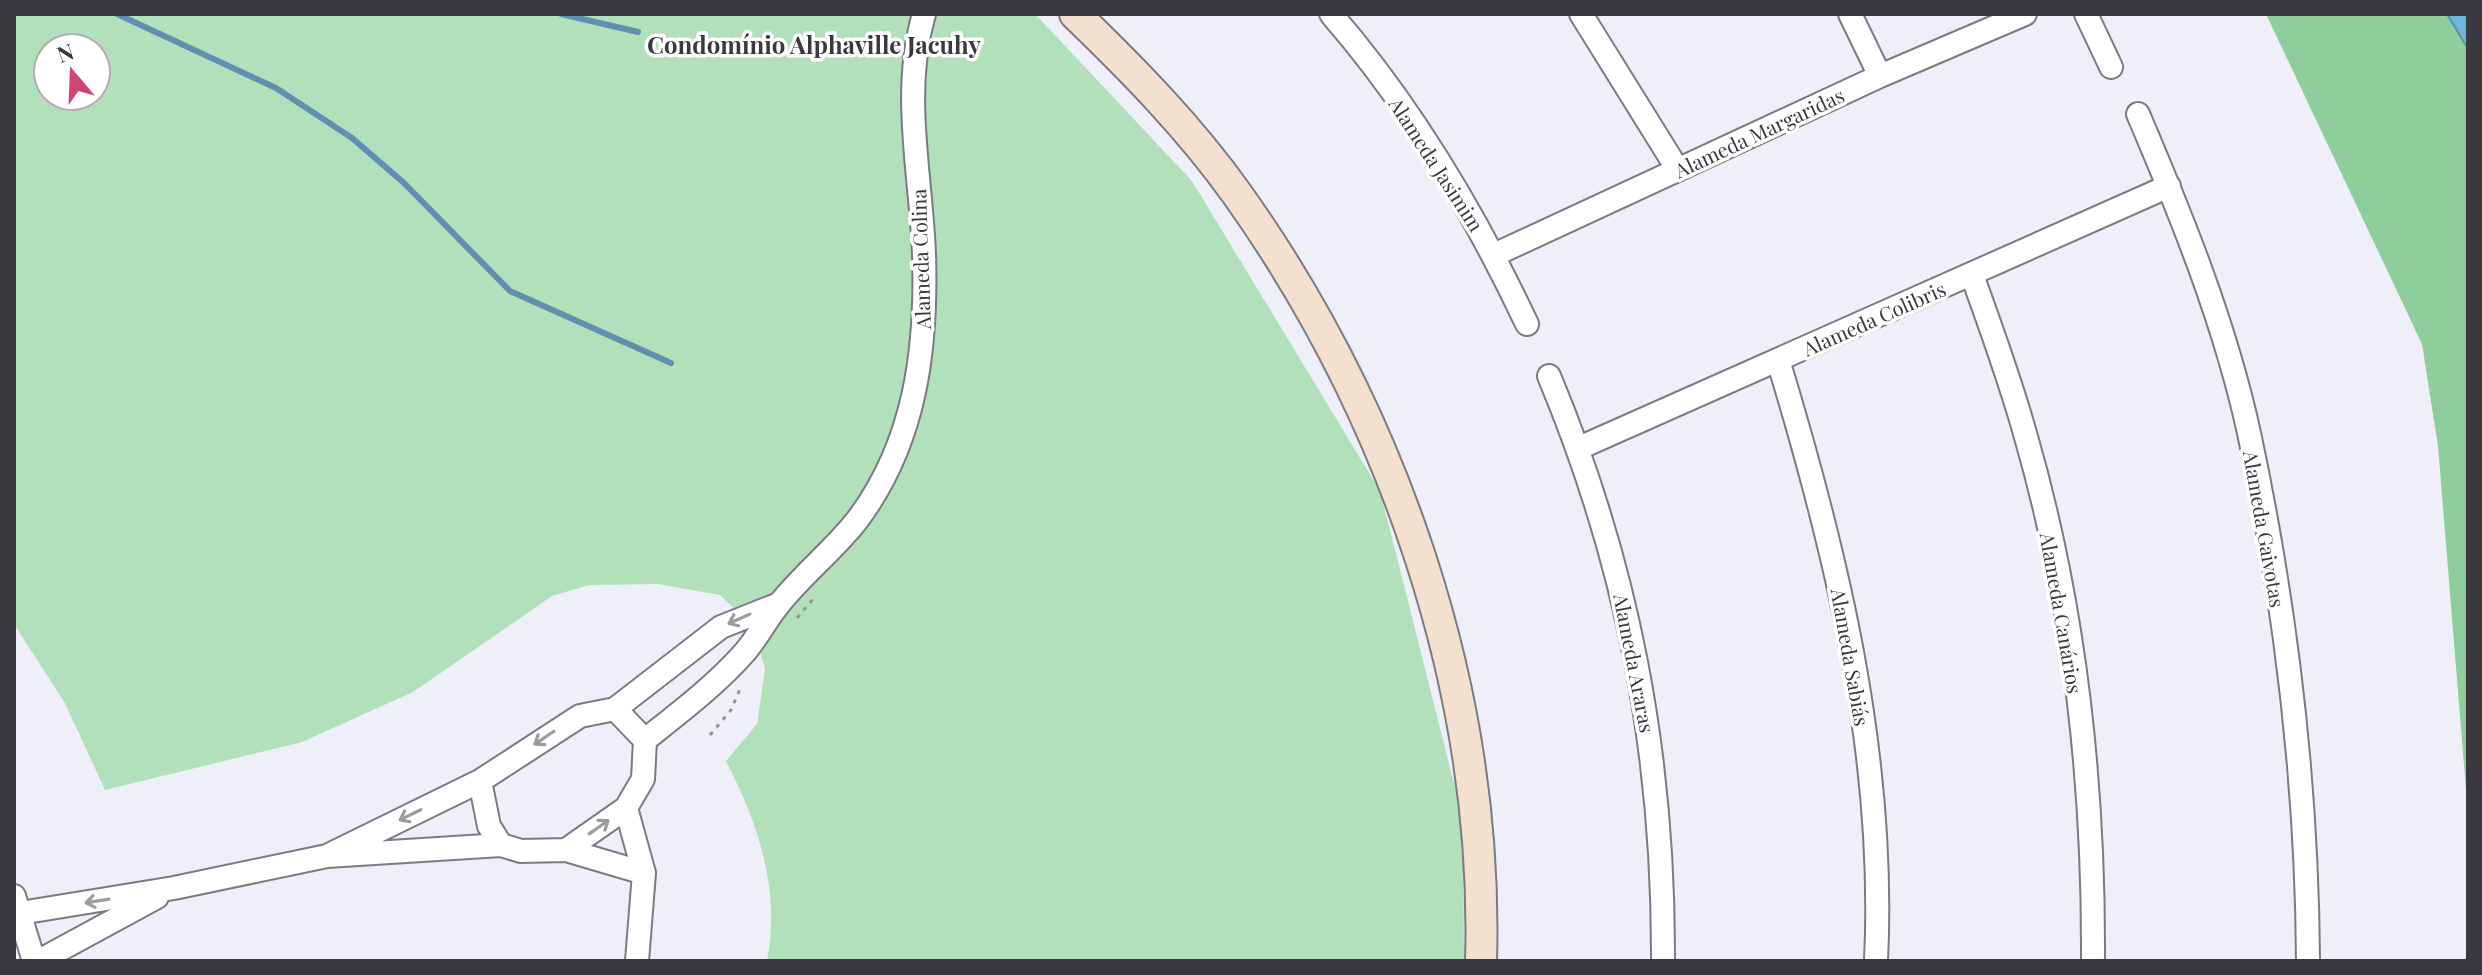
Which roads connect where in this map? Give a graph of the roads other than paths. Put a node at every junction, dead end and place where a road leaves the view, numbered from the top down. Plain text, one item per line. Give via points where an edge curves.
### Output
1 (924, 14) edge
2 (1075, 14) edge
3 (1331, 14) edge
4 (1581, 14) edge
5 (1850, 14) edge
6 (2025, 14) edge
7 (2086, 14) edge
8 (2111, 67) dead end
9 (1880, 76) junction
10 (2138, 114) dead end
11 (1678, 170) junction
12 (2169, 186) junction
13 (1494, 255) junction
14 (1972, 275) junction
15 (1527, 324) dead end
16 (1778, 360) junction
17 (1549, 376) dead end
18 (1579, 448) junction
19 (779, 604) junction
20 (702, 641) junction
21 (736, 675) junction
22 (615, 709) junction
23 (645, 740) junction
24 (480, 781) junction
25 (626, 808) junction
26 (501, 845) junction
27 (566, 850) junction
28 (327, 856) junction
29 (644, 873) junction
30 (174, 888) junction
31 (16, 908) edge
32 (36, 961) edge
33 (637, 961) edge
34 (1481, 961) edge
35 (1663, 961) edge
36 (1876, 961) edge
37 (2093, 961) edge
38 (2308, 961) edge

1 - 19 street, Alameda Colina via 912,96 924,335 911,409 885,477 858,520
2 - 34 street via 1170,111 1236,193 1317,319 1384,458 1441,634 1461,726 1474,808
3 - 13 street, Alameda Jasimim via 1389,88
4 - 11 street
5 - 9 street
6 - 9 street, Alameda Margaridas
7 - 8 street
9 - 11 street, Alameda Margaridas
10 - 12 street, Alameda Gaivotas
11 - 13 street, Alameda Margaridas
12 - 14 street, Alameda Colibris
12 - 38 street, Alameda Gaivotas via 2224,341 2262,504 2302,772
13 - 15 street, Alameda Jasimim
14 - 16 street, Alameda Colibris
14 - 37 street, Alameda Canários via 2027,440 2073,653 2093,869
16 - 18 street, Alameda Colibris
16 - 36 street, Alameda Sabiás via 1816,485 1850,640 1875,846
17 - 18 street, Alameda Araras
18 - 35 street, Alameda Araras via 1616,568 1650,733 1659,812
19 -> 20 street via 721,627
19 - 21 street, Alameda Colina via 744,653
20 - 21 street
20 - 22 street
21 - 23 street, Alameda Colina
22 - 23 street
22 -> 24 street via 580,716
23 - 25 street via 643,779
24 - 26 street via 489,826
24 -> 28 street
27 -> 25 street
25 - 29 street
26 - 27 street via 521,851
26 - 28 street
27 - 29 street
28 - 30 street
29 - 33 street
30 -> 31 street
30 - 32 street
31 - 32 street

